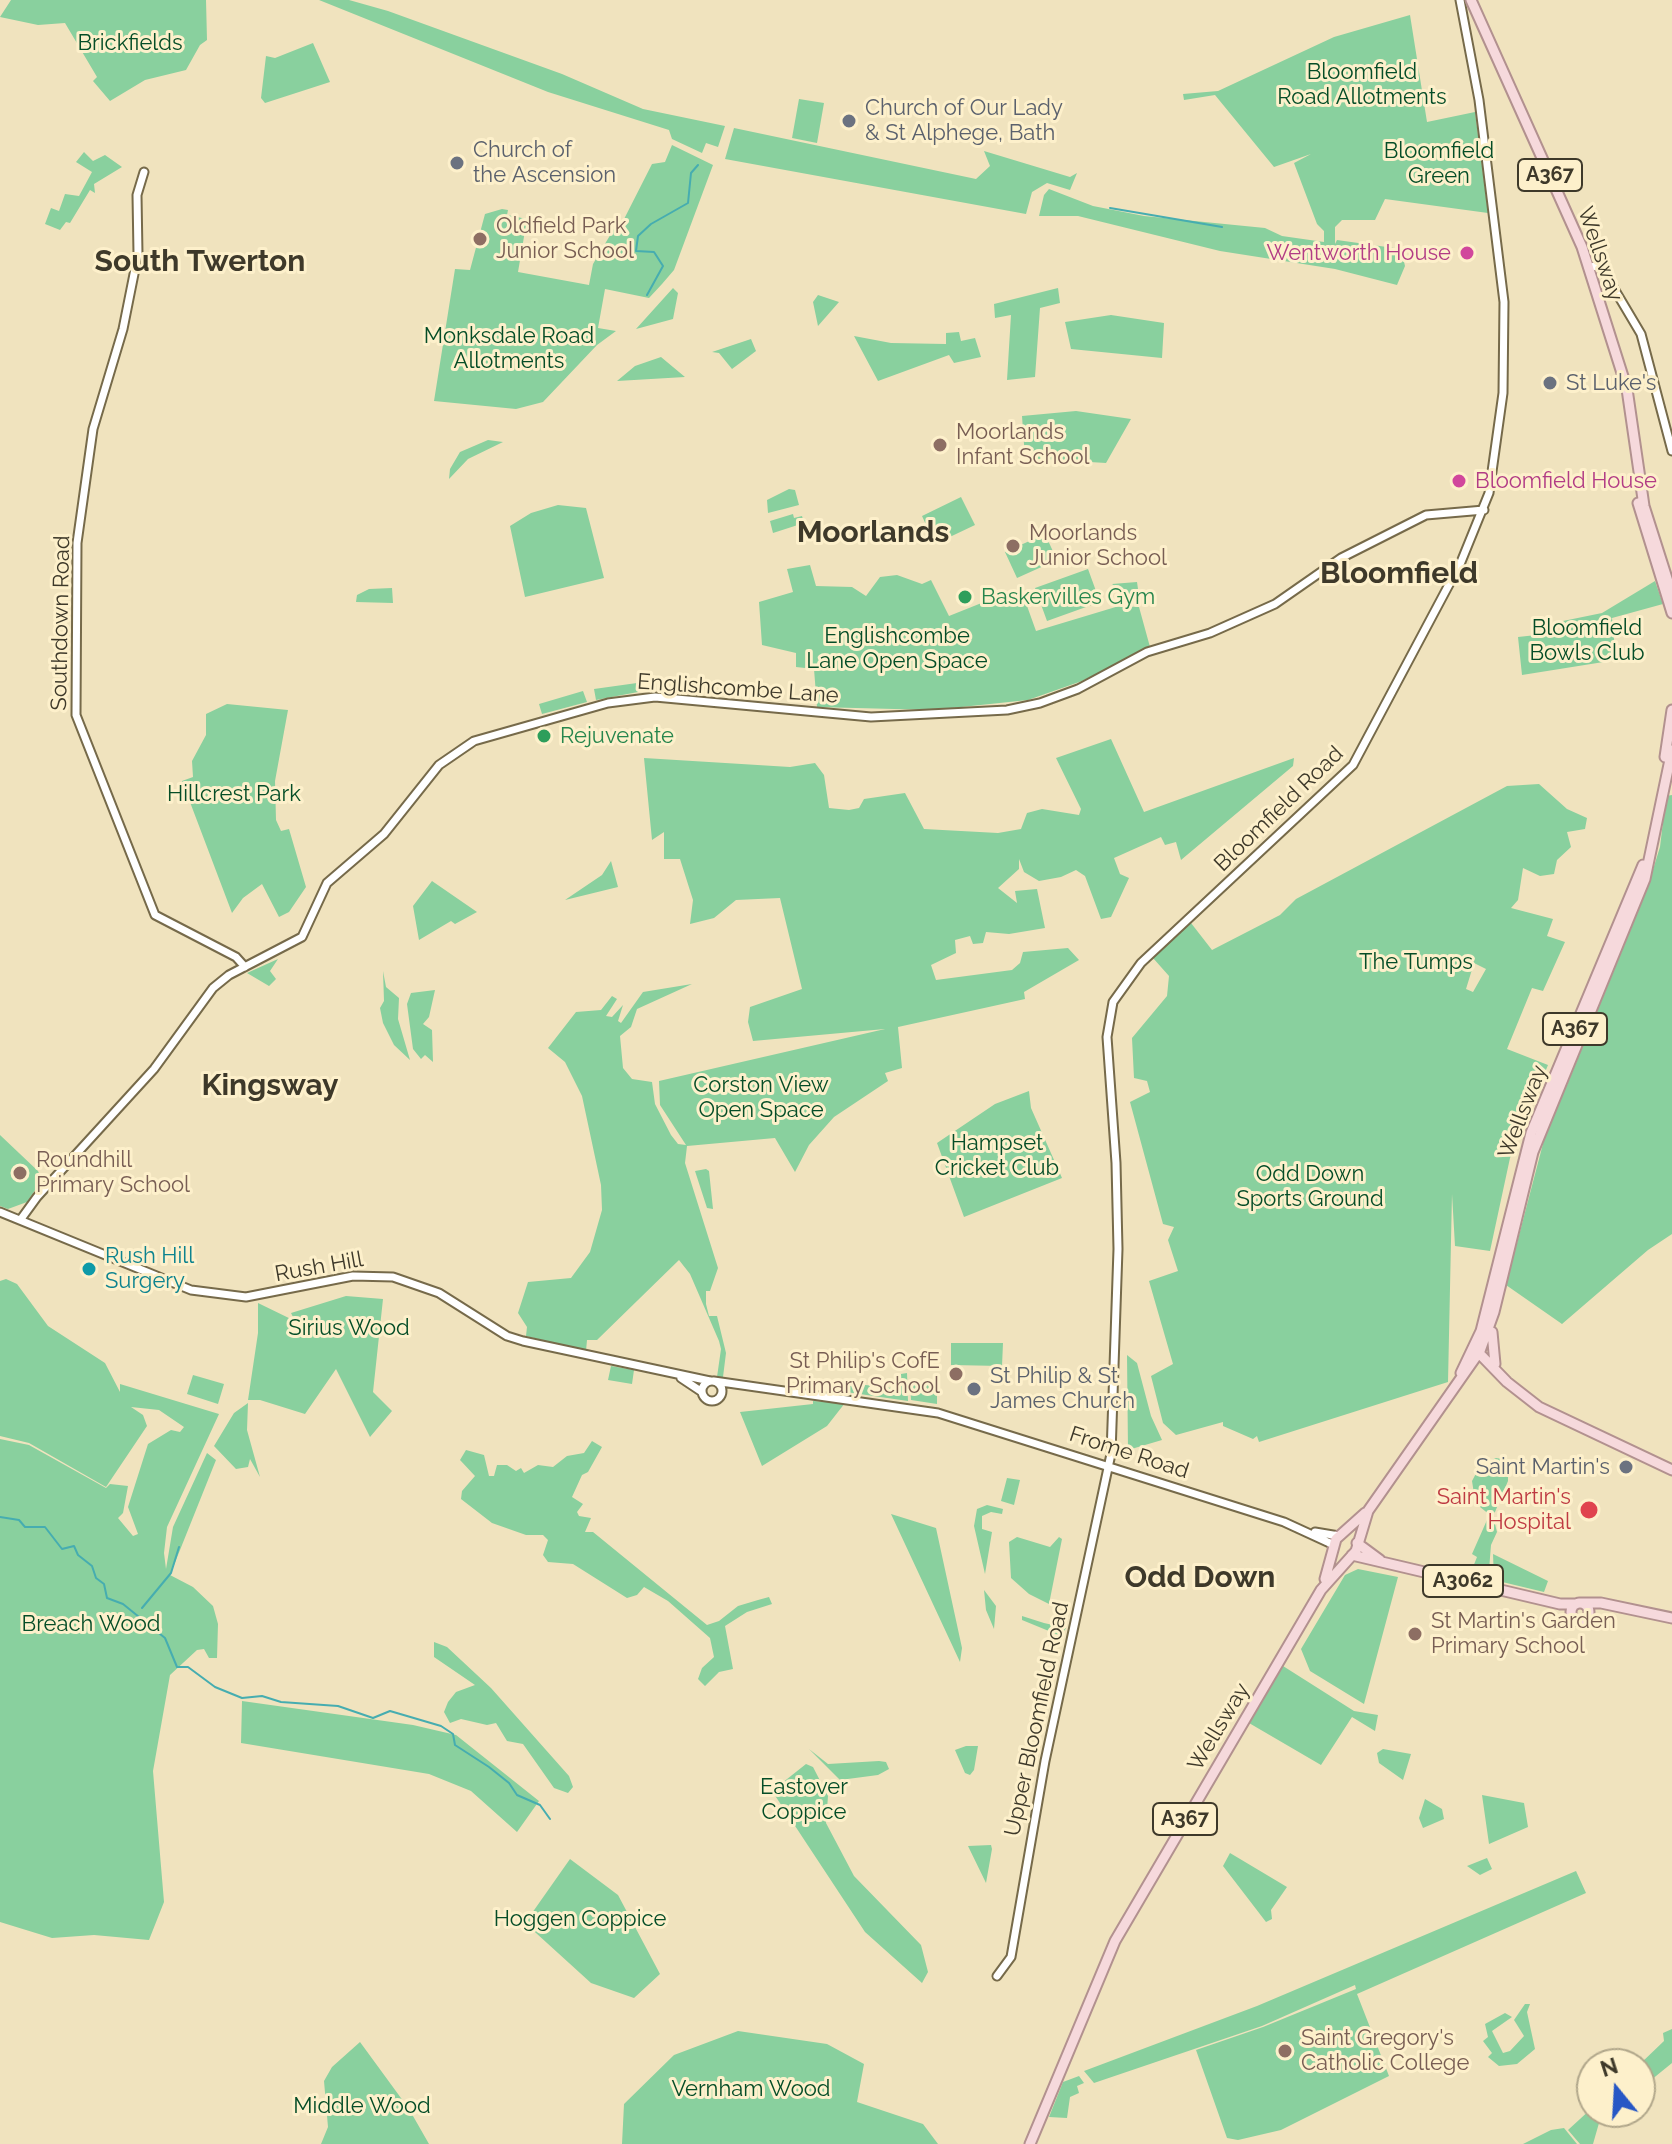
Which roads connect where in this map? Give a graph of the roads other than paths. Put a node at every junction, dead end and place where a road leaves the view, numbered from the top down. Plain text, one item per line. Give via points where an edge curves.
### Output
1 (1460, 0) edge
2 (1473, 4) edge
3 (1465, 22) junction
4 (144, 172) dead end
5 (1588, 267) junction
6 (1624, 393) junction
7 (1672, 451) edge
8 (1484, 510) junction
9 (1672, 594) edge
10 (1672, 613) edge
11 (1672, 710) edge
12 (1672, 750) edge
13 (245, 967) junction
14 (1541, 1118) junction
15 (0, 1212) edge
16 (21, 1219) junction
17 (1494, 1312) junction
18 (1477, 1350) junction
19 (1496, 1369) junction
20 (667, 1371) junction
21 (712, 1381) junction
22 (747, 1386) junction
23 (722, 1389) junction
24 (702, 1392) junction
25 (1109, 1465) junction
26 (1672, 1470) edge
27 (1368, 1511) junction
28 (1338, 1541) junction
29 (1357, 1542) junction
30 (1351, 1556) junction
31 (1386, 1564) junction
32 (1321, 1590) junction
33 (1541, 1597) junction
34 (1578, 1603) junction
35 (1623, 1608) junction
36 (1571, 1615) junction
37 (1587, 1616) junction
38 (1672, 1618) edge
39 (997, 1976) dead end
40 (1030, 2144) edge

1 - 3 street, Bloomfield Road
2 - 3 street
2 - 5 main road, Wellsway / A367 via 1569,213
3 - 8 street, Bloomfield Road via 1505,323 1497,451
4 - 13 street, Southdown Road via 137,195 138,254 123,329 93,429 77,543 76,715 155,915 236,957
5 - 6 main road, Wellsway / A367
5 - 7 street via 1603,270 1646,346
6 - 9 main road, Wellsway / A367 via 1644,506
6 - 10 main road, Wellsway / A367 via 1641,519
8 - 13 street, Englishcombe Lane via 1426,515 1341,558 1275,604 1210,633 1147,652 1070,693 1031,706 871,717 655,697 608,703 490,735 439,765 384,834 334,875 302,937
8 - 25 street, Bloomfield Road via 1353,765 1141,963 1113,1002 1107,1037 1118,1249
11 - 14 main road, Wellsway / A367 via 1646,855
12 - 14 main road, Wellsway / A367 via 1645,879
13 - 16 street, Englishcombe Lane via 213,988 154,1069
14 - 17 main road, Wellsway / A367
14 - 18 main road, Wellsway / A367 via 1521,1163
15 - 16 street, Rush Hill
16 - 20 street, Rush Hill via 191,1290 246,1297 353,1276 393,1277 439,1293 507,1336
17 - 18 main road, Wellsway / A367
17 - 19 main road via 1490,1343
18 - 19 main road
18 - 27 main road, Wellsway / A367
19 - 26 main road via 1539,1407
20 - 21 street, Rush Hill
20 - 24 street, Rush Hill
21 - 22 street, Frome Road
21 - 23 street
21 - 24 street
22 - 23 street, Frome Road
22 - 25 street, Frome Road via 938,1413
23 - 24 street, Frome Road via 715,1401
25 - 28 street, Frome Road
25 - 39 street, Upper Bloomfield Road via 1045,1761 1011,1957
27 - 28 main road, Wellsway / A367
27 - 29 main road, Wellsway / A367
28 - 29 main road via 1352,1535
28 - 30 main road via 1342,1556
28 - 32 main road, Wellsway / A367
29 - 30 main road, Wellsway
29 - 31 main road, A3062
30 - 31 main road, A3062
30 - 32 main road, Wellsway / A367
31 - 33 main road, A3062
32 - 40 main road, Wellsway / A367 via 1115,1941
33 - 34 main road, A3062
33 - 36 main road, A3062
34 - 35 main road, A3062
34 - 36 main road
34 - 37 main road via 1587,1606
35 - 37 main road, A3062
35 - 38 main road, A3062
36 - 37 main road via 1580,1621

